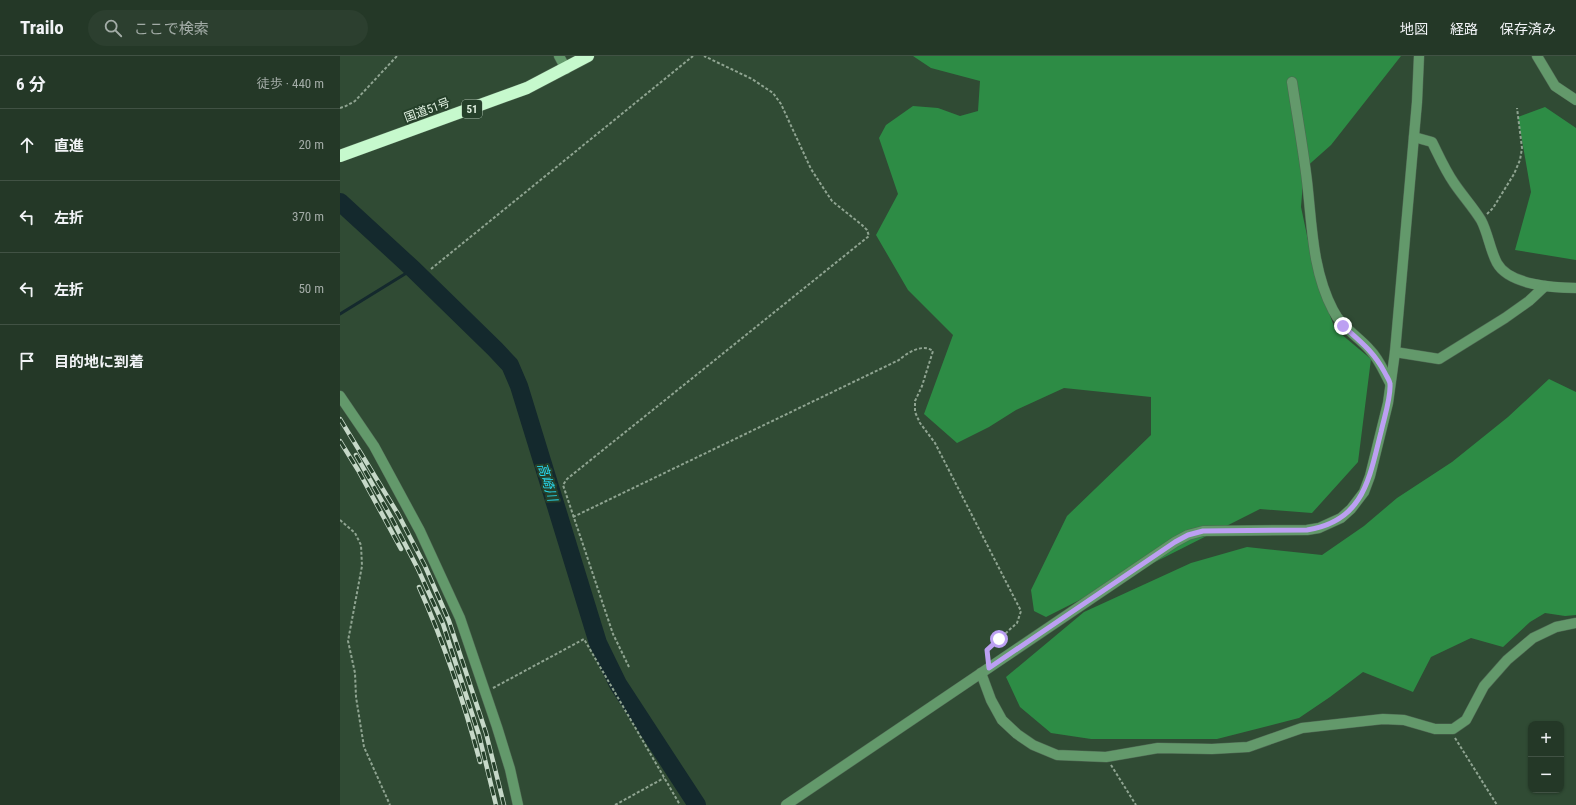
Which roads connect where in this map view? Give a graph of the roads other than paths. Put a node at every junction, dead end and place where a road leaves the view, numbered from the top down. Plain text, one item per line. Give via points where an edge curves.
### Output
1 (559, 56) edge
2 (588, 56) edge
3 (1419, 56) edge
4 (1537, 56) edge
5 (566, 69) junction
6 (1292, 82) dead end
7 (1576, 100) edge
8 (1414, 137) junction
9 (340, 156) edge
10 (1545, 286) junction
11 (1576, 288) edge
12 (1395, 352) junction
13 (1390, 383) junction
14 (340, 396) edge
15 (1576, 623) edge
16 (985, 670) junction
17 (518, 805) edge
18 (786, 805) edge

1 - 5 street
2 - 5 highway, 国道51号 / 51
3 - 8 street
4 - 7 street via 1555,86
5 - 9 highway, 国道51号 / 51 via 493,102
6 - 13 street via 1307,180 1314,250 1324,291 1333,312 1370,350
8 - 10 street via 1432,142 1453,182 1481,220 1497,264 1518,279
8 - 12 street
10 - 11 street
10 - 12 street via 1505,318 1439,359
12 - 13 street
13 - 16 street via 1388,403 1370,476 1364,492 1341,518 1319,528 1307,530 1203,531 1188,535
14 - 17 street via 374,446 420,531 460,618 510,769
15 - 16 street via 1556,627 1533,638 1507,660 1484,686 1466,720 1453,729 1435,729 1404,720 1383,719 1302,728 1248,747 1158,748 1106,757 1057,755 1033,745 1002,720 991,700
16 - 18 street

